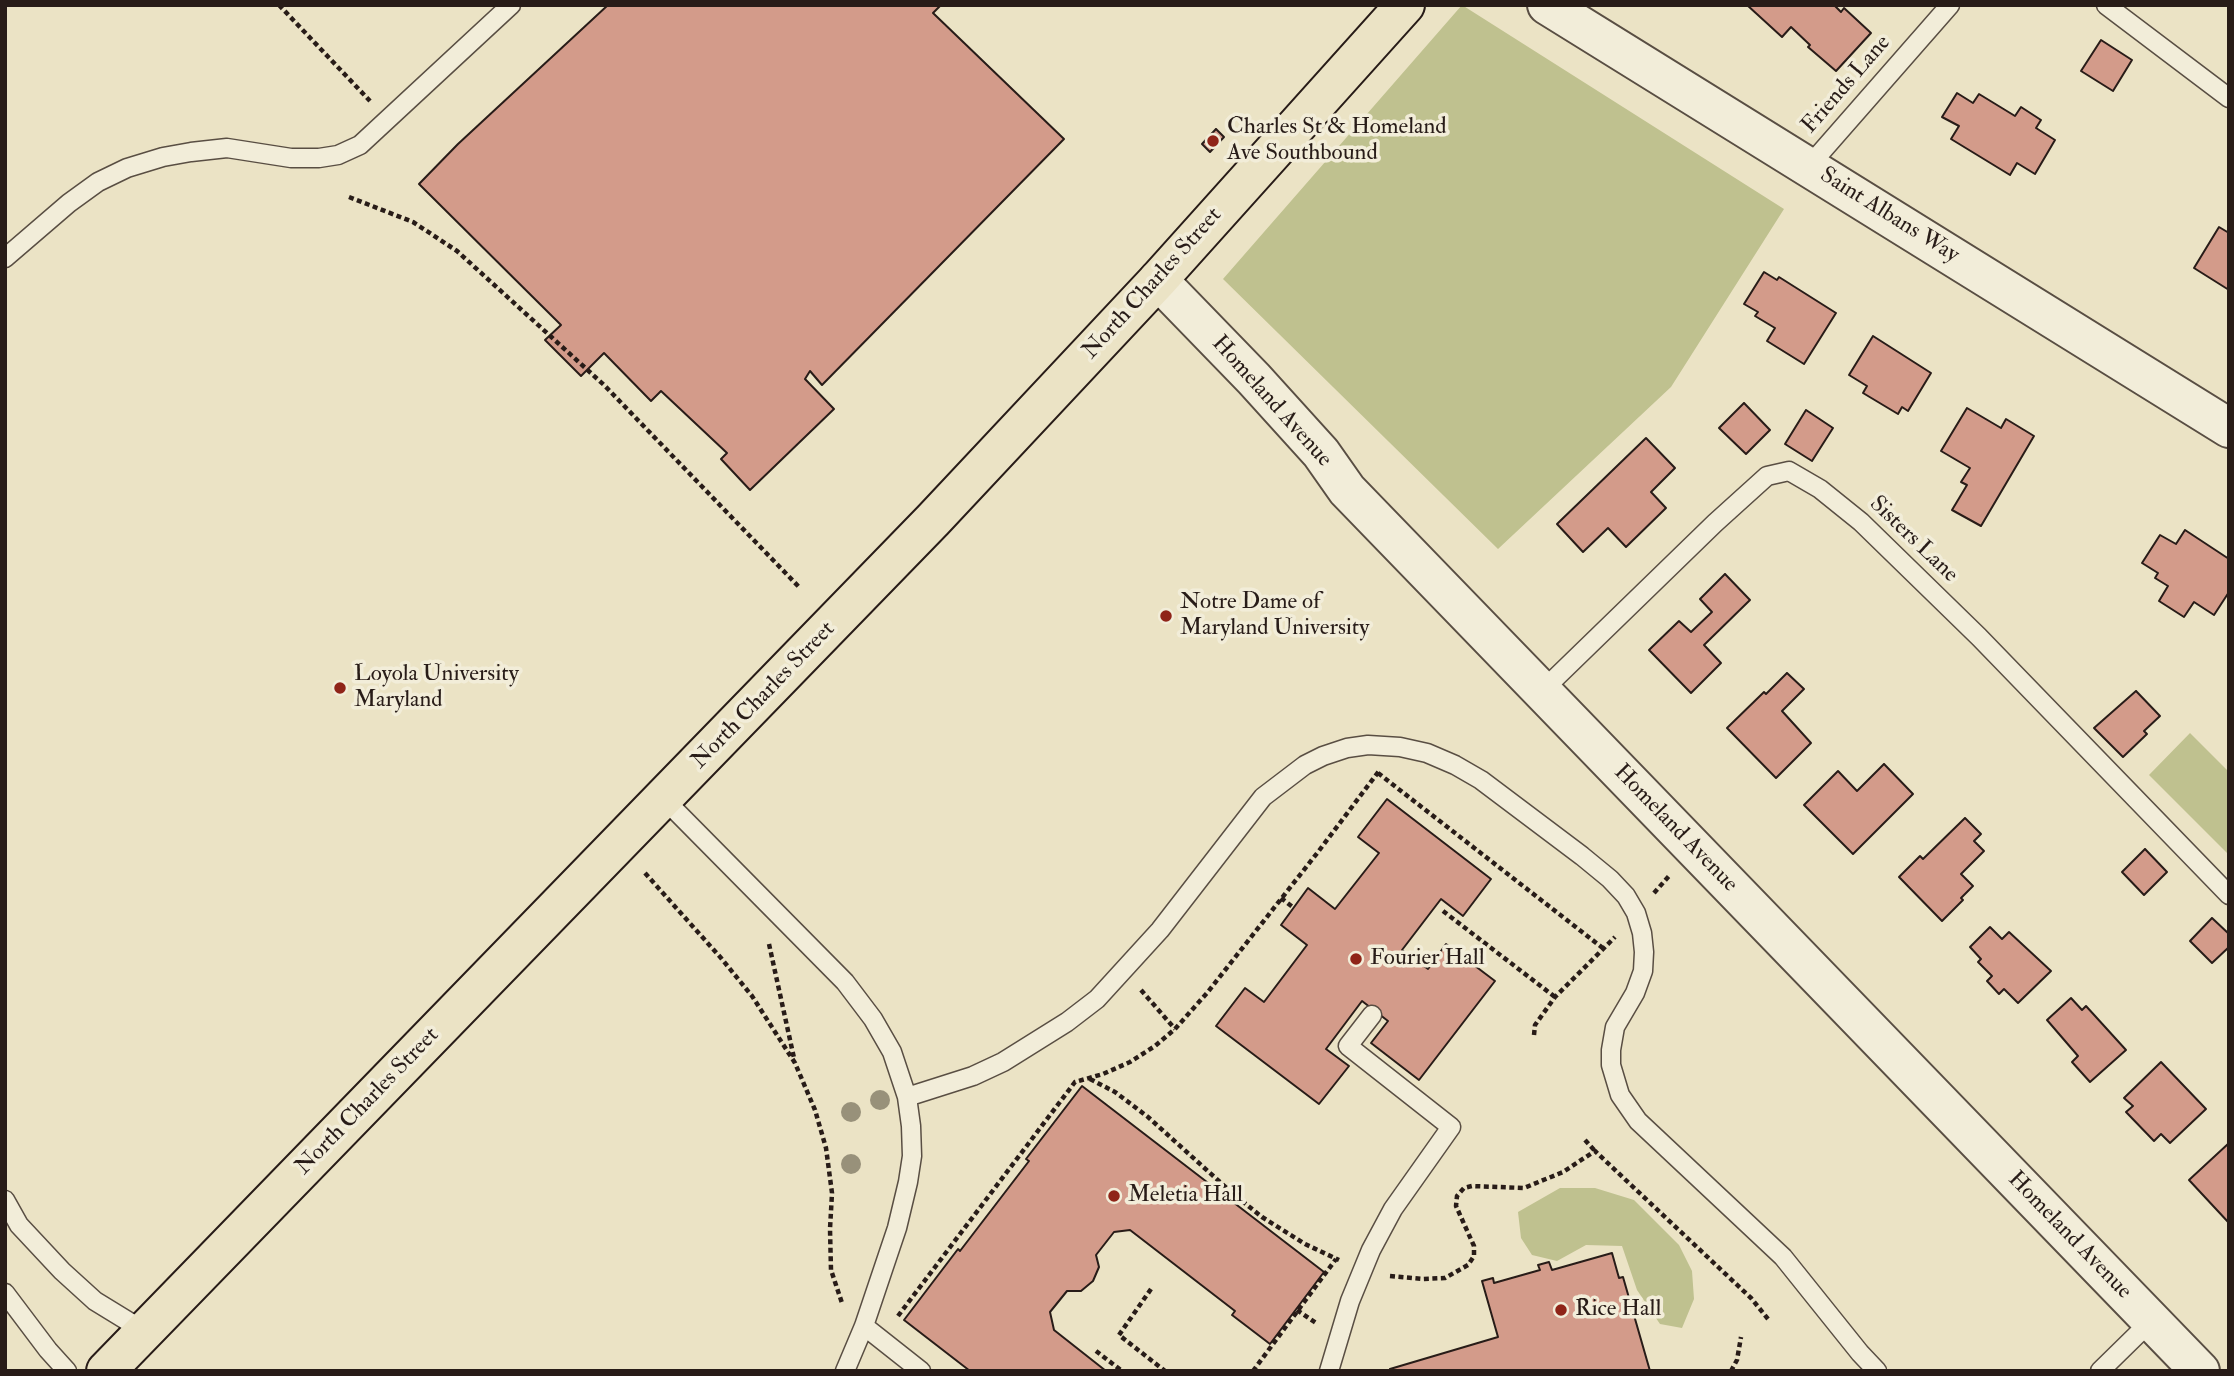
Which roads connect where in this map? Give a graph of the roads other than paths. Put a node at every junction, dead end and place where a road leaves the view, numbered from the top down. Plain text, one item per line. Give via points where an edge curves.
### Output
1 (511, 5) edge
2 (1547, 5) edge
3 (1950, 5) edge
4 (2106, 5) edge
5 (1402, 6) edge
6 (2229, 98) edge
7 (1809, 166) junction
8 (5, 257) edge
9 (1158, 280) junction
10 (2229, 428) edge
11 (1542, 691) junction
12 (664, 799) junction
13 (2229, 895) edge
14 (1372, 1015) dead end
15 (906, 1097) junction
16 (5, 1200) edge
17 (5, 1293) edge
18 (2151, 1321) junction
19 (864, 1326) junction
20 (144, 1331) junction
21 (67, 1371) edge
22 (106, 1371) edge
23 (845, 1371) edge
24 (920, 1371) edge
25 (1329, 1371) edge
26 (1877, 1371) edge
27 (2100, 1371) edge
28 (2200, 1371) edge

1 - 8 lane via 360,145 338,155 291,158 227,148 163,157 127,168 69,203
2 - 7 street, Saint Albans Way
3 - 7 lane, Friends Lane
4 - 6 lane
5 - 9 main road, North Charles Street
7 - 10 street, Saint Albans Way
9 - 11 street, Homeland Avenue via 1321,453 1347,490
9 - 12 main road, North Charles Street
11 - 13 lane, Sisters Lane via 1741,499 1767,476 1789,471 1861,522
11 - 18 street, Homeland Avenue
12 - 15 lane via 845,982 892,1052
12 - 20 main road, North Charles Street
14 - 25 lane via 1348,1046 1451,1126 1371,1250
15 - 19 lane via 912,1156 908,1182
15 - 26 lane via 973,1076 1014,1055 1097,999 1160,930 1262,797 1285,779 1323,756 1348,748 1400,747 1427,753 1481,780 1610,878 1626,896 1636,913 1644,952 1643,971 1615,1027 1611,1050 1620,1095 1638,1121 1783,1257
16 - 20 lane via 19,1225 62,1271 95,1301
17 - 21 lane
18 - 27 lane
18 - 28 street, Homeland Avenue
19 - 23 lane
19 - 24 lane
20 - 22 main road, North Charles Street

